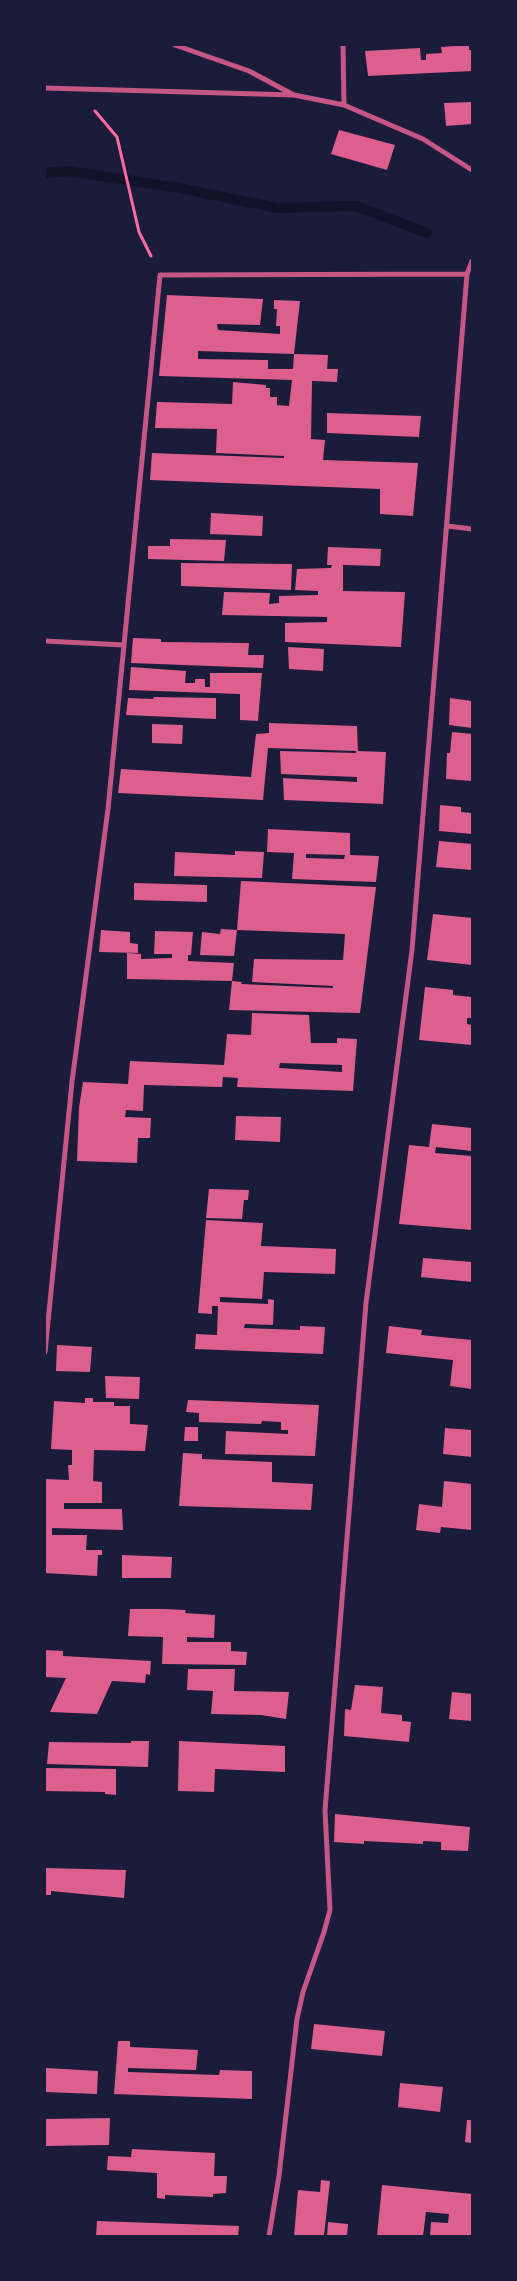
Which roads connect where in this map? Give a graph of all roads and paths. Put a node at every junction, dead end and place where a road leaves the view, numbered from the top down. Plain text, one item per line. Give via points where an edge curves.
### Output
1 (176, 45) edge
2 (343, 45) edge
3 (45, 88) edge
4 (294, 95) junction
5 (344, 106) junction
6 (117, 137) dead end
7 (472, 170) edge
8 (472, 261) edge
9 (467, 274) junction
10 (160, 275) junction
11 (447, 526) junction
12 (472, 529) edge
13 (45, 641) edge
14 (124, 645) junction
15 (45, 1352) edge
16 (269, 2236) edge

1 - 4 street via 249,71
2 - 5 street
3 - 4 street
4 - 5 street
5 - 7 street via 423,139
6 - 10 path via 139,232
8 - 9 street
9 - 10 street
9 - 11 street
10 - 14 street
11 - 12 street
11 - 16 street via 412,950 365,1313 325,1810 330,1910 297,2019
13 - 14 street
14 - 15 street via 108,809 72,1082

